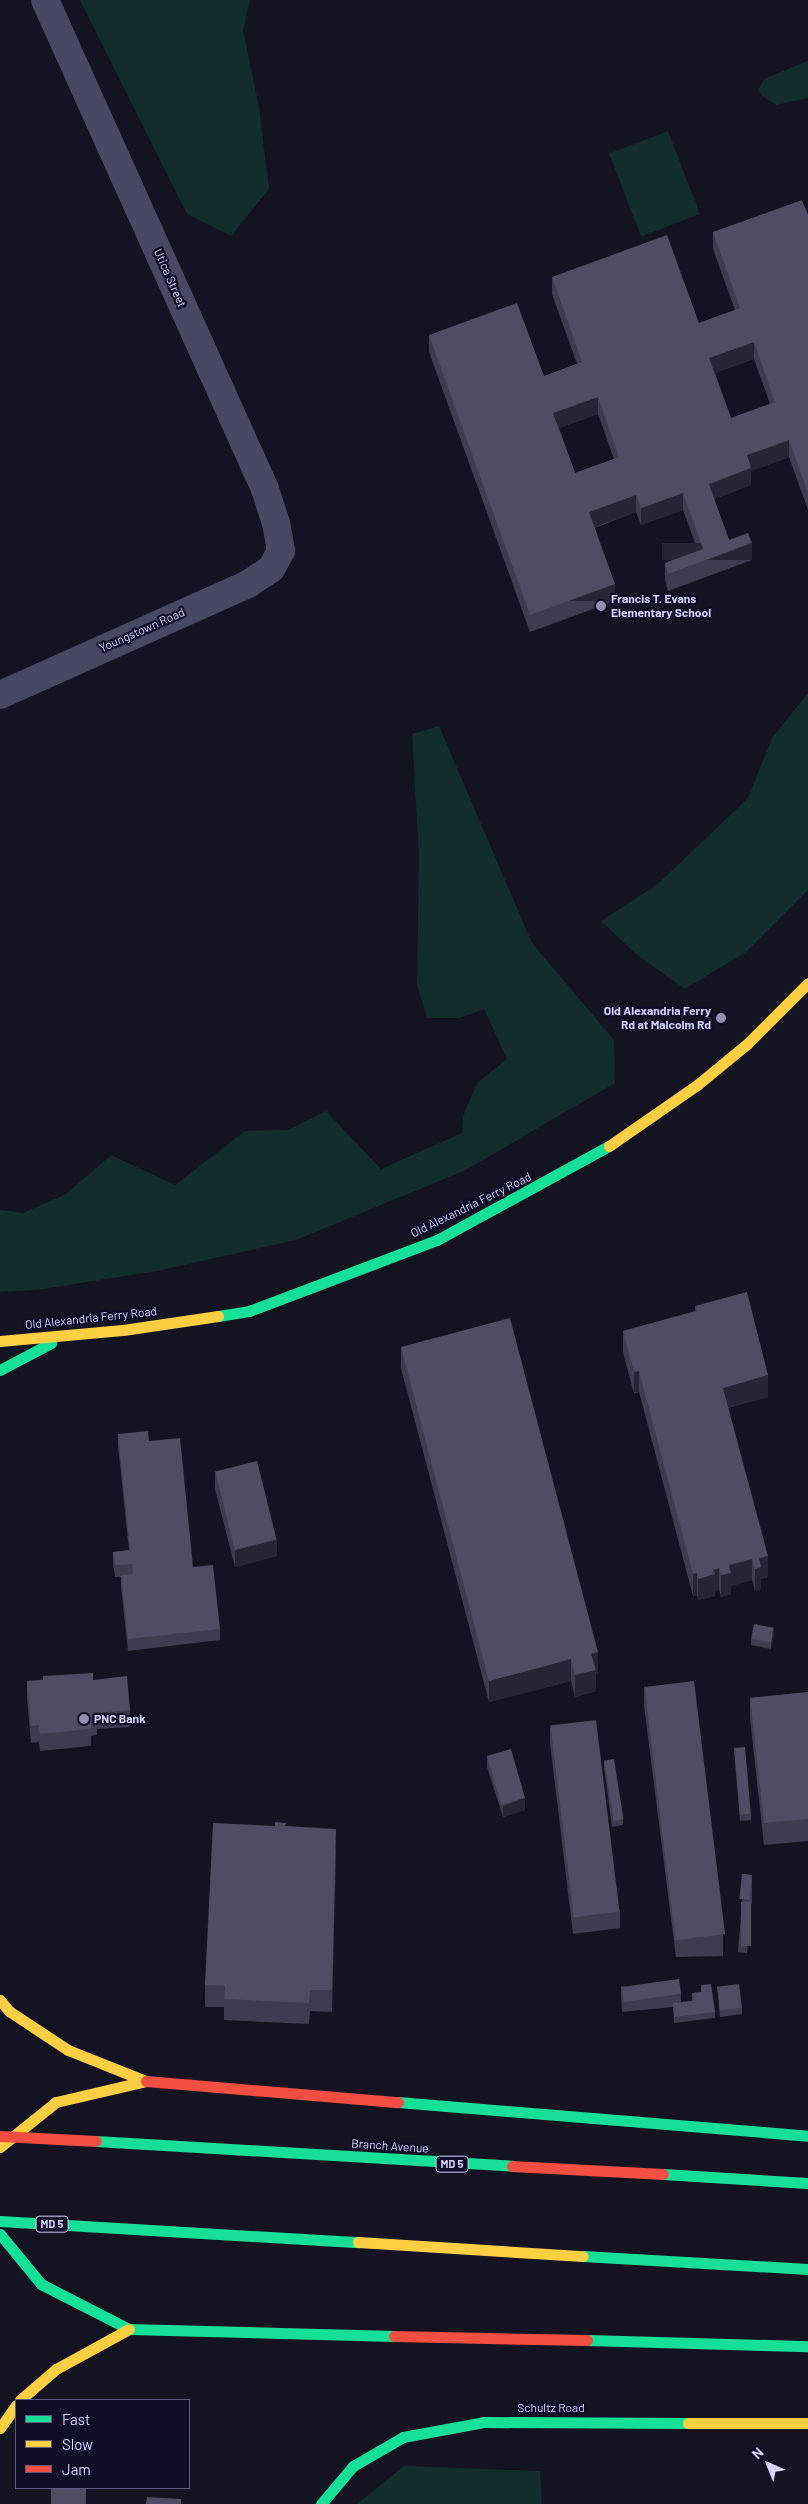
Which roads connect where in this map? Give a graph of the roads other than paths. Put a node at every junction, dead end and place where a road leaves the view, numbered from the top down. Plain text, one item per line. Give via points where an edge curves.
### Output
1 (45, 0) edge
2 (278, 559) joint
3 (0, 695) edge
4 (808, 983) edge
5 (61, 1338) junction
6 (0, 1340) edge
7 (0, 1370) edge
8 (0, 2000) edge
9 (146, 2081) junction
10 (0, 2136) edge
11 (808, 2136) edge
12 (0, 2147) edge
13 (808, 2183) edge
14 (0, 2222) edge
15 (0, 2234) edge
16 (808, 2269) edge
17 (129, 2329) junction
18 (808, 2346) edge
19 (21, 2399) edge
20 (15, 2406) edge
21 (808, 2423) edge
22 (0, 2428) edge
23 (321, 2504) edge

1 - 2 street, Utica Street via 265,489 281,544
2 - 3 street, Youngstown Road via 272,569 248,584
4 - 5 main road, Old Alexandria Ferry Road via 735,1054 604,1150 437,1240 249,1311
5 - 6 main road, Old Alexandria Ferry Road
5 - 7 main road
8 - 9 main road via 9,2011 68,2050
9 - 11 main road
9 - 12 main road via 56,2102
10 - 13 main road, Branch Avenue / MD 5, bridge
14 - 16 main road, MD 5
15 - 17 main road via 40,2284
17 - 18 main road
17 - 19 main road via 56,2369
20 - 22 main road
21 - 23 main road, Schultz Road via 484,2422 403,2437 353,2466

